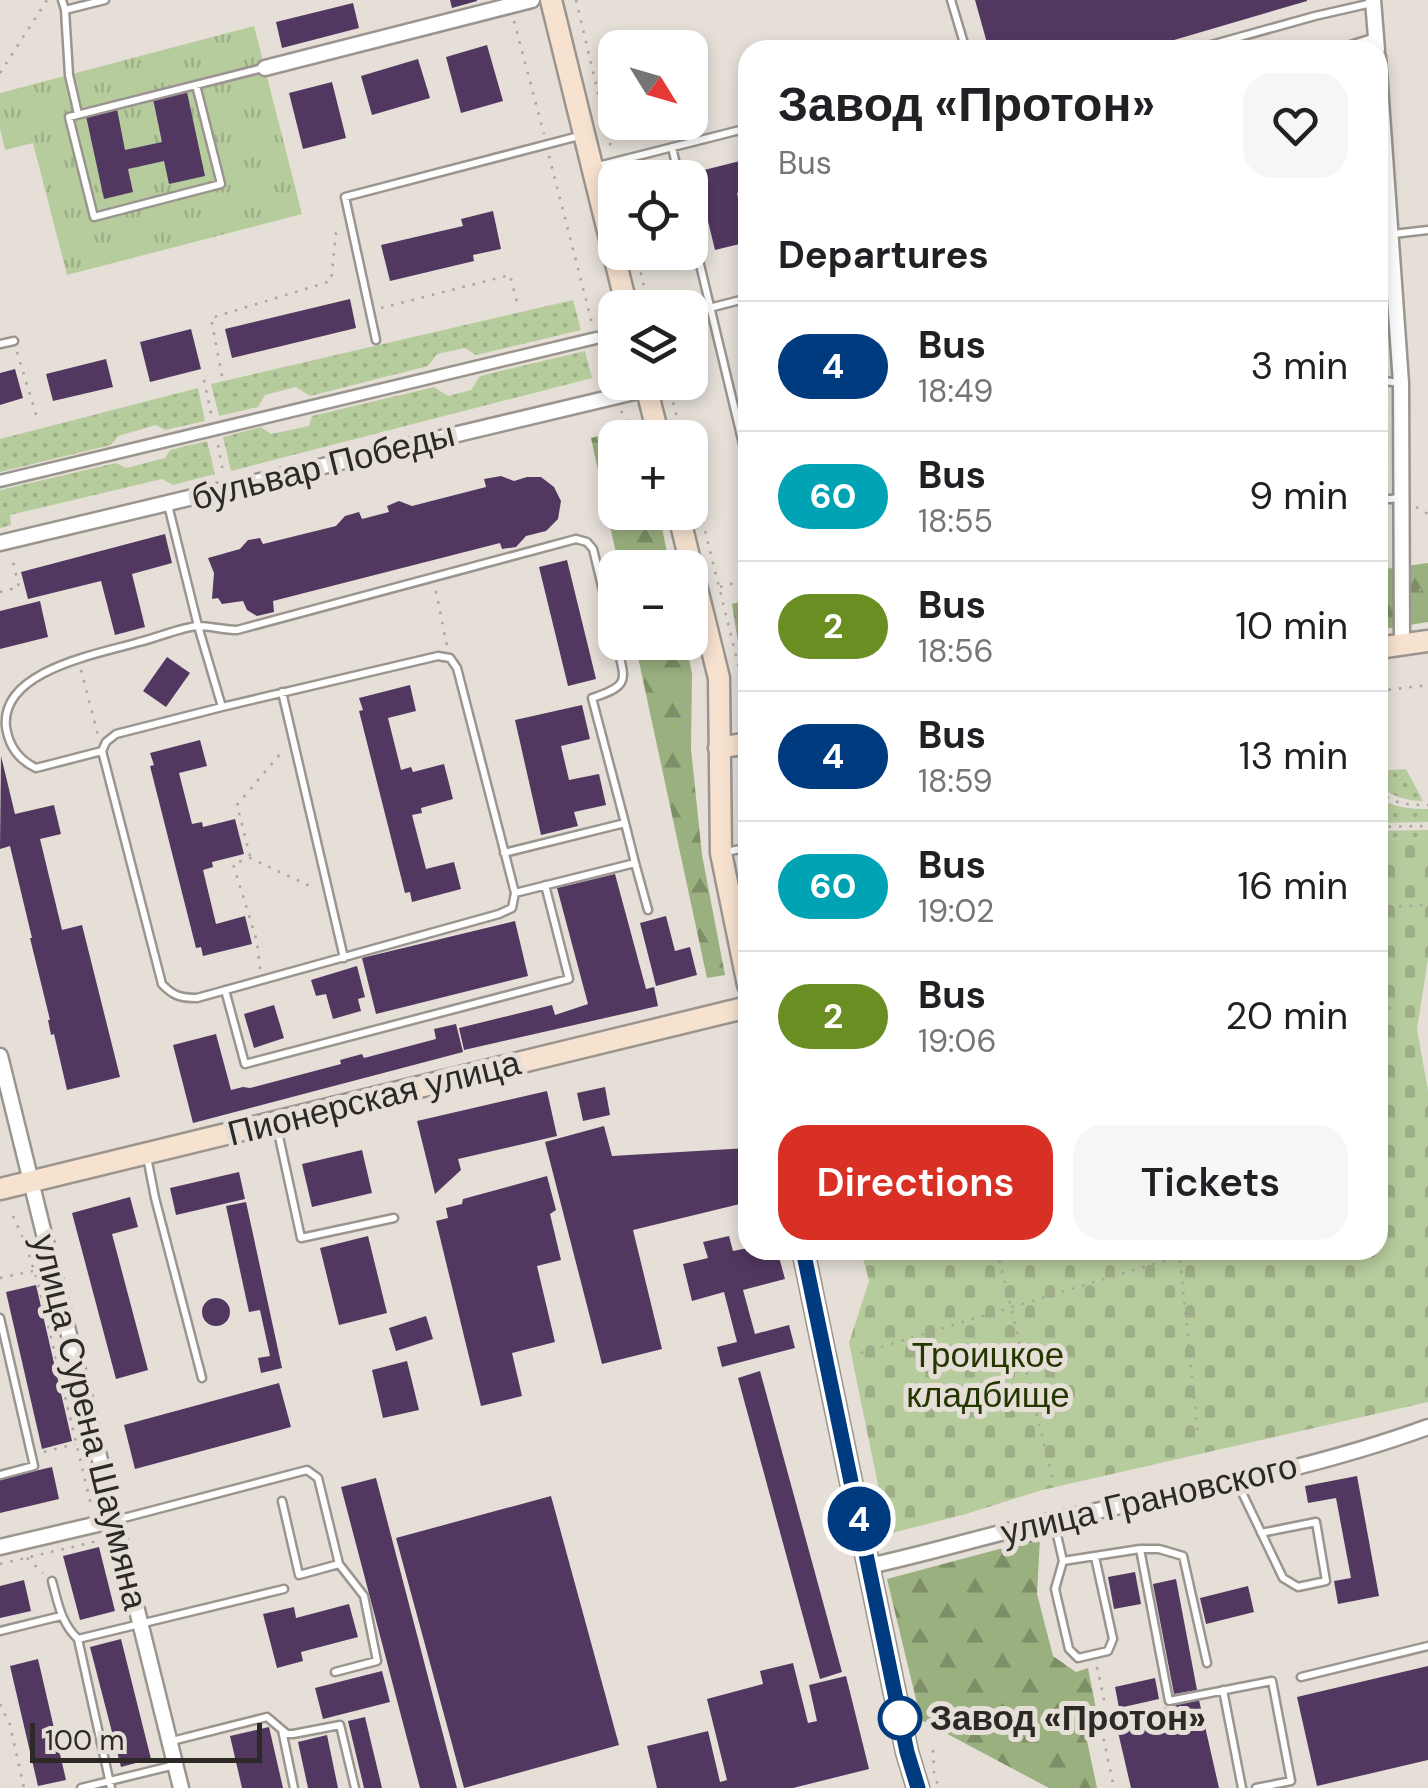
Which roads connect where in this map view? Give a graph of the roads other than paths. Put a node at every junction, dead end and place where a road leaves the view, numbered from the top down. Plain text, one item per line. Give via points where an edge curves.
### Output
1 (62, 0) edge
2 (105, 0) edge
3 (532, 0) edge
4 (552, 0) edge
5 (951, 0) edge
6 (1373, 1) edge
7 (64, 10) junction
8 (963, 40) edge
9 (1229, 40) edge
10 (1376, 40) edge
11 (264, 68) joint
12 (196, 85) junction
13 (78, 114) junction
14 (738, 131) edge
15 (585, 134) junction
16 (672, 148) junction
17 (675, 160) edge
18 (593, 168) junction
19 (1388, 184) edge
20 (1428, 230) edge
21 (1392, 234) junction
22 (701, 270) edge
23 (623, 290) edge
24 (738, 301) edge
25 (710, 308) junction
26 (596, 338) road end
27 (14, 340) road end
28 (376, 340) dead end
29 (0, 344) edge
30 (1388, 381) edge
31 (1401, 383) junction
32 (600, 400) edge
33 (738, 423) edge
34 (0, 481) edge
35 (1401, 498) junction
36 (1388, 499) edge
37 (168, 504) junction
38 (682, 530) edge
39 (4, 542) edge
40 (598, 573) edge
41 (198, 626) junction
42 (1428, 640) edge
43 (1402, 644) junction
44 (1388, 646) edge
45 (620, 660) edge
46 (282, 692) junction
47 (222, 706) junction
48 (738, 745) edge
49 (719, 748) junction
50 (102, 751) junction
51 (624, 823) junction
52 (738, 849) edge
53 (504, 853) junction
54 (721, 853) junction
55 (635, 862) junction
56 (545, 886) junction
57 (514, 893) junction
58 (648, 910) dead end
59 (738, 936) edge
60 (344, 958) junction
61 (225, 990) junction
62 (738, 1009) edge
63 (0, 1056) edge
64 (5, 1098) edge
65 (276, 1122) junction
66 (146, 1154) junction
67 (30, 1182) junction
68 (0, 1189) edge
69 (394, 1218) dead end
70 (805, 1260) edge
71 (0, 1318) edge
72 (202, 1378) dead end
73 (1428, 1427) edge
74 (0, 1475) edge
75 (1236, 1481) junction
76 (282, 1501) dead end
77 (115, 1520) junction
78 (1054, 1520) junction
79 (1261, 1533) junction
80 (0, 1546) edge
81 (1140, 1548) junction
82 (1094, 1557) junction
83 (1063, 1561) junction
84 (339, 1564) junction
85 (869, 1566) junction
86 (52, 1581) road end
87 (284, 1589) dead end
88 (61, 1616) junction
89 (141, 1623) junction
90 (0, 1631) edge
91 (78, 1640) junction
92 (1428, 1646) edge
93 (1207, 1664) dead end
94 (335, 1672) dead end
95 (1300, 1677) dead end
96 (1223, 1690) junction
97 (282, 1728) junction
98 (171, 1741) junction
99 (176, 1765) junction
100 (111, 1785) edge
101 (913, 1787) edge
102 (82, 1788) edge
103 (181, 1788) edge
104 (294, 1788) edge
105 (355, 1788) edge
106 (1242, 1788) edge
107 (1256, 1788) edge

1 - 7 lane
2 - 7 lane
3 - 11 street
4 - 15 main road
5 - 8 lane
6 - 9 lane
6 - 10 street
7 - 13 lane
11 - 12 lane
12 - 13 lane
12 - 13 lane via 221,184 94,217 68,117
14 - 16 lane
15 - 18 main road
15 - 28 lane via 345,197
16 - 17 lane
16 - 18 lane
18 - 23 main road
19 - 21 street
20 - 21 lane
21 - 31 street
22 - 25 lane
24 - 25 lane
25 - 33 lane
26 - 34 street, бульвар Победы
27 - 29 lane
30 - 31 lane
31 - 35 street
32 - 37 street, бульвар Победы
35 - 36 lane
35 - 43 street
37 - 39 street, бульвар Победы
37 - 41 lane
38 - 49 main road via 719,678
40 - 41 lane via 592,549 576,539 237,630
41 - 47 lane
41 - 50 lane via 44,672 7,709 6,728 20,760 36,768
42 - 43 main road
43 - 44 main road
45 - 51 lane via 621,686 592,698
46 - 47 lane
46 - 53 lane via 450,658
46 - 60 lane
47 - 50 lane via 116,734
48 - 49 main road
49 - 54 main road
50 - 61 lane via 162,984 184,998
51 - 53 lane
51 - 55 lane
52 - 54 lane
53 - 57 lane
54 - 59 main road
55 - 56 lane
55 - 58 lane
56 - 57 lane
56 - 61 lane via 570,979 245,1064
57 - 60 lane via 512,908 499,914
60 - 61 lane
62 - 65 main road, Пионерская улица
63 - 64 street, улица Сурена Шаумяна
64 - 67 street, улица Сурена Шаумяна
65 - 66 main road, Пионерская улица
65 - 69 lane via 301,1238
66 - 67 main road, Пионерская улица
66 - 72 lane
67 - 68 main road, Пионерская улица
67 - 77 street, улица Сурена Шаумяна
70 - 85 main road
71 - 74 lane via 34,1466
73 - 75 street, улица Грановского
75 - 78 street, улица Грановского
75 - 79 lane
76 - 84 lane via 299,1575
77 - 80 street
77 - 84 lane via 308,1470 318,1478
77 - 89 street, улица Сурена Шаумяна
78 - 83 lane
78 - 85 street, улица Грановского
79 - 79 lane via 1283,1578 1298,1587 1326,1581 1316,1522
81 - 82 lane
81 - 93 lane via 1183,1556
81 - 96 lane via 1170,1701
82 - 83 lane
82 - 83 lane via 1113,1638 1108,1651 1078,1658 1069,1648 1055,1589
84 - 94 lane via 364,1596 377,1661
85 - 101 main road
86 - 88 lane
87 - 89 lane
88 - 90 lane
88 - 91 lane
89 - 91 lane
89 - 98 street, улица Сурена Шаумяна
91 - 100 lane
92 - 95 lane
96 - 106 lane
96 - 107 lane via 1272,1681 1291,1781
97 - 98 lane via 266,1717
97 - 104 lane
97 - 105 lane via 293,1734 340,1725
98 - 99 street, улица Сурена Шаумяна
99 - 100 lane
99 - 103 street, улица Сурена Шаумяна
100 - 102 lane

